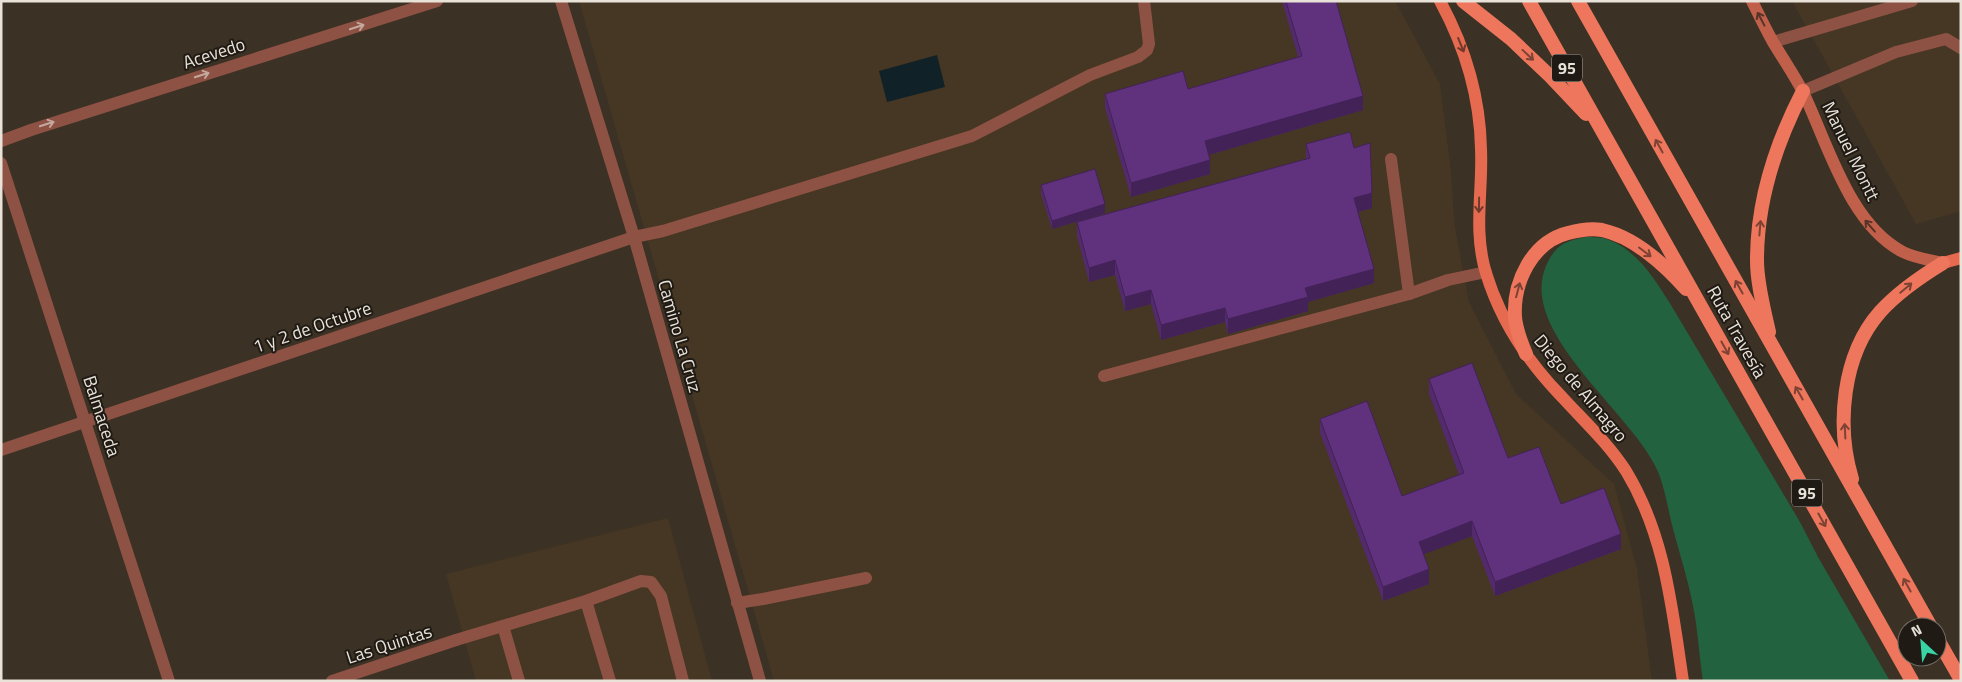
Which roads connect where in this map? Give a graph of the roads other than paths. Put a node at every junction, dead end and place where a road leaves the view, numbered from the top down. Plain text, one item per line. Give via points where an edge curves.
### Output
1 (437, 1) edge
2 (561, 1) edge
3 (1144, 1) edge
4 (1440, 1) edge
5 (1463, 1) edge
6 (1529, 1) edge
7 (1578, 1) edge
8 (1752, 1) edge
9 (1912, 1) edge
10 (1773, 42) junction
11 (1961, 48) edge
12 (1803, 91) junction
13 (1605, 135) junction
14 (1, 140) edge
15 (1391, 160) dead end
16 (1, 163) edge
17 (634, 237) junction
18 (1961, 258) edge
19 (1943, 263) junction
20 (1486, 272) junction
21 (1409, 294) junction
22 (1701, 306) junction
23 (1771, 345) junction
24 (1526, 354) junction
25 (1104, 376) dead end
26 (86, 422) junction
27 (1, 450) edge
28 (1857, 496) junction
29 (866, 578) dead end
30 (586, 601) junction
31 (737, 602) junction
32 (1925, 617) edge
33 (503, 626) junction
34 (1947, 656) edge
35 (1961, 680) edge
36 (169, 681) edge
37 (332, 681) edge
38 (519, 681) edge
39 (610, 681) edge
40 (683, 681) edge
41 (760, 681) edge
42 (1683, 681) edge
43 (1912, 681) edge

14 -> 1 street, Acevedo
2 - 17 street, Camino La Cruz
3 - 17 street, 1 y 2 de Octubre via 1150,44 1147,50 1138,57 1090,75 972,136
4 -> 20 main road, Diego de Almagro via 1466,59 1476,94 1481,150 1479,230
5 -> 13 highway via 1511,39
6 - 13 highway, Ruta Travesía / 95
23 -> 7 highway, Ruta Travesía / 95
10 -> 8 main road, Manuel Montt
9 - 10 street
10 - 12 main road, Manuel Montt
11 - 12 street via 1946,39 1896,52
19 -> 12 main road, Manuel Montt via 1903,252 1877,234 1863,218
23 -> 12 highway via 1757,261 1763,197 1787,121
13 - 22 highway, Ruta Travesía / 95
15 - 21 street
16 - 26 street, Balmaceda
17 - 26 street, 1 y 2 de Octubre
17 - 31 street, Camino La Cruz
18 - 19 main road, Manuel Montt
28 -> 19 highway via 1847,458 1844,426 1845,402 1858,347 1867,329 1894,298
20 - 21 street via 1448,280
20 - 24 main road, Diego de Almagro via 1497,303
21 - 25 street
24 -> 22 highway via 1515,318 1519,285 1532,258 1564,234 1592,229 1615,234 1631,242 1655,260
22 -> 43 highway, Ruta Travesía / 95
28 -> 23 highway, Ruta Travesía / 95
24 - 42 main road, Diego de Almagro via 1607,445 1642,502 1663,560
26 - 27 street, 1 y 2 de Octubre
26 - 36 street, Balmaceda
32 -> 28 highway, Ruta Travesía / 95
29 - 31 street via 763,600
30 - 33 street, Las Quintas
30 - 39 street
30 - 40 street, Las Quintas via 641,581 651,582 661,596
31 - 41 street, Camino La Cruz
33 - 37 street, Las Quintas
33 - 38 street
34 - 35 highway

